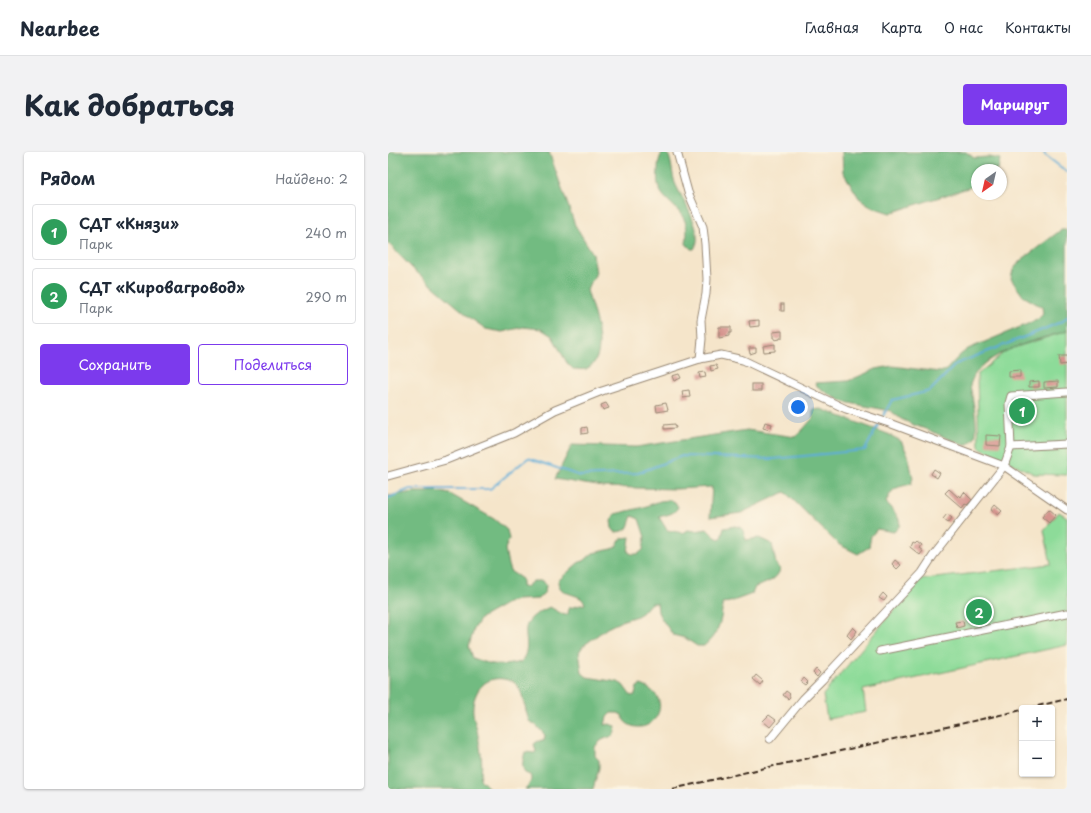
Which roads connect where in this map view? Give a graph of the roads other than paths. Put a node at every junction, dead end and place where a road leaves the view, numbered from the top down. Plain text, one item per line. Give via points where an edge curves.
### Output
1 (677, 152) edge
2 (700, 358) junction
3 (1067, 392) edge
4 (1067, 444) edge
5 (1011, 447) junction
6 (1004, 466) junction
7 (388, 476) edge
8 (1067, 510) edge
9 (1067, 612) edge
10 (880, 651) dead end
11 (770, 739) dead end

1 - 2 street via 688,192 703,227 707,279 701,320
2 - 6 street via 721,356 743,360 846,409
2 - 7 street via 602,391 555,410 514,433 446,460
3 - 5 street via 1011,396
4 - 5 street
5 - 6 street
6 - 8 street
6 - 11 street via 922,573 803,699
9 - 10 street

